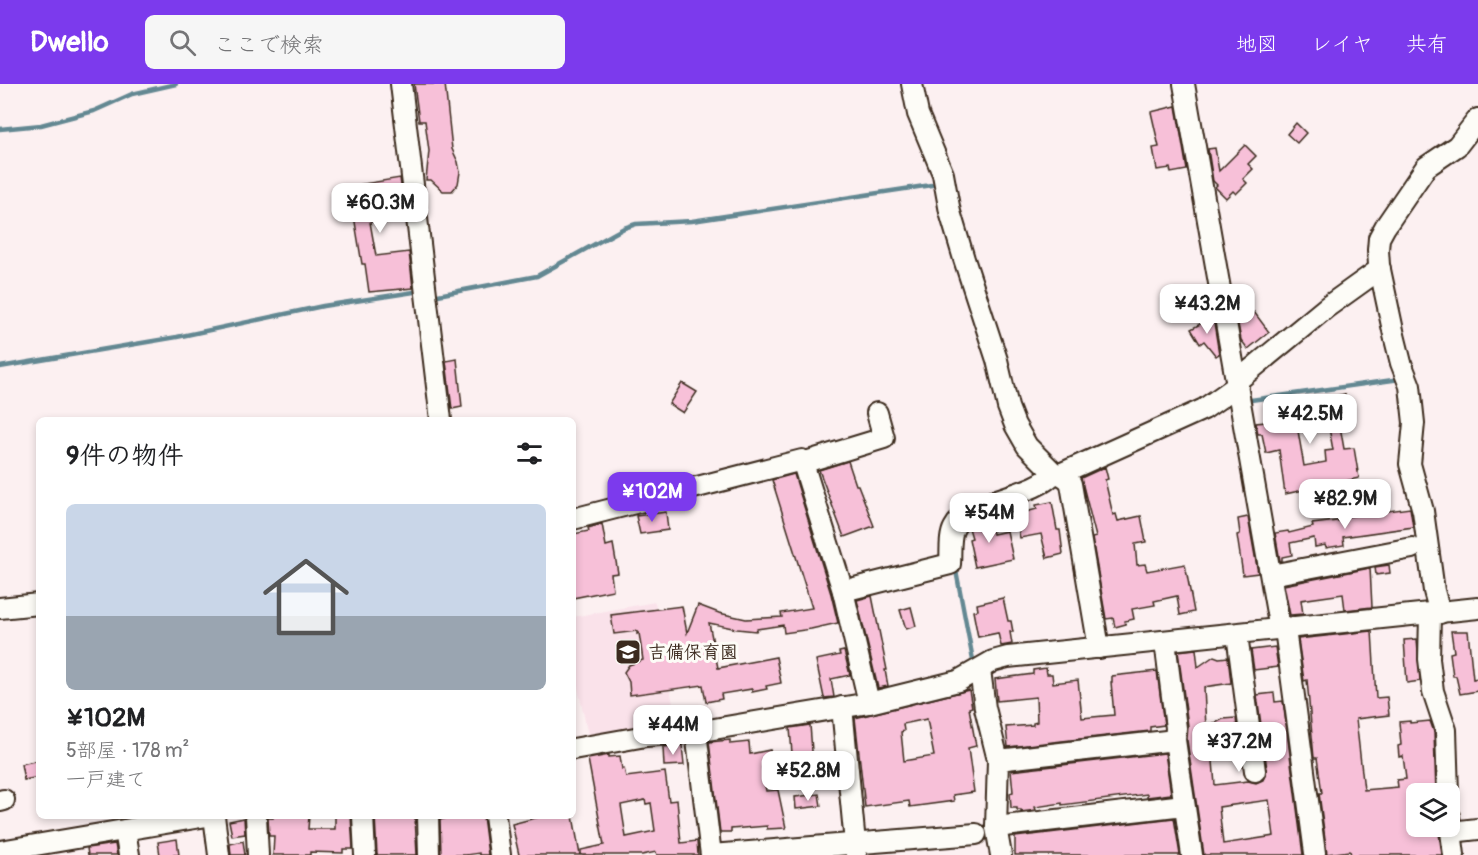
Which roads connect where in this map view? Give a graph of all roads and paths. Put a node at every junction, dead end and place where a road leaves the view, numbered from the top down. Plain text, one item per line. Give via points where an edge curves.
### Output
1 (402, 84) edge
2 (912, 84) edge
3 (1184, 84) edge
4 (1478, 119) edge
5 (1377, 272) junction
6 (1239, 392) junction
7 (878, 414) dead end
8 (441, 417) edge
9 (802, 463) junction
10 (1057, 477) junction
11 (576, 518) edge
12 (1412, 548) dead end
13 (1271, 575) junction
14 (843, 591) junction
15 (36, 604) edge
16 (0, 608) edge
17 (1478, 608) edge
18 (1435, 614) junction
19 (1283, 629) junction
20 (1237, 634) junction
21 (1165, 641) junction
22 (1099, 648) junction
23 (980, 670) junction
24 (869, 703) junction
25 (842, 707) junction
26 (696, 732) junction
27 (1175, 740) junction
28 (576, 748) edge
29 (998, 760) junction
30 (1255, 771) dead end
31 (1448, 783) edge
32 (1184, 805) junction
33 (189, 819) edge
34 (214, 819) edge
35 (256, 819) edge
36 (363, 819) edge
37 (428, 819) edge
38 (495, 819) edge
39 (996, 826) junction
40 (125, 830) junction
41 (976, 834) dead end
42 (855, 849) edge
43 (40, 850) edge
44 (0, 851) edge
45 (1315, 854) dead end
46 (129, 855) edge
47 (219, 855) edge
48 (258, 855) edge
49 (365, 855) edge
50 (429, 855) edge
51 (500, 855) edge
52 (711, 855) edge
53 (1001, 855) edge
54 (1192, 855) edge

1 - 8 street
2 - 10 street via 918,114 942,174 1008,407 1027,446
3 - 6 street
4 - 5 street via 1457,147 1426,167 1385,227 1379,238
5 - 6 street via 1327,307
5 - 18 street via 1410,386 1414,423 1410,464 1423,511
6 - 10 street
6 - 13 street
7 - 9 street via 884,438
9 - 11 street
9 - 14 street
10 - 14 street via 961,518 952,529 950,564
10 - 22 street via 1071,484
12 - 13 street
13 - 19 street
14 - 24 street
15 - 16 street
17 - 18 street
18 - 19 street
18 - 31 street via 1431,669 1433,691 1446,730
19 - 20 street
19 - 45 street
20 - 21 street
20 - 30 street
21 - 22 street
21 - 27 street
22 - 23 street via 1008,657
23 - 24 street via 958,681
23 - 29 street
24 - 25 street
25 - 26 street
25 - 42 street
26 - 28 street
26 - 52 street
27 - 29 street
27 - 32 street
29 - 39 street
32 - 39 street
32 - 54 street
33 - 40 street
34 - 47 street
35 - 48 street
36 - 49 street
37 - 50 street
38 - 51 street
39 - 53 street
40 - 43 street
40 - 46 street
41 - 42 street
42 - 52 street
43 - 44 street

